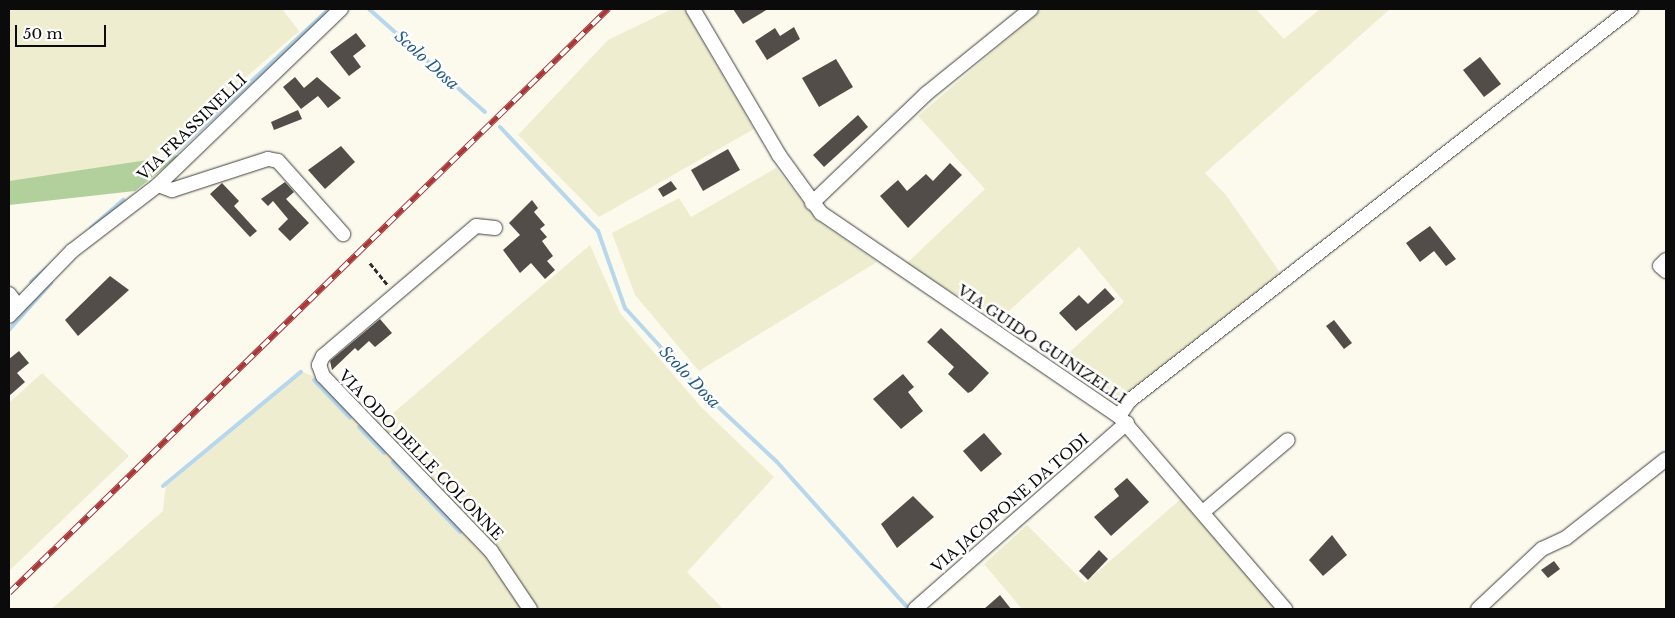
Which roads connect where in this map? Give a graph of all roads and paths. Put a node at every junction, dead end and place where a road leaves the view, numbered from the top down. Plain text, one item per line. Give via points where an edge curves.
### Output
1 (341, 9) edge
2 (693, 9) edge
3 (1032, 9) edge
4 (1631, 9) edge
5 (158, 185) junction
6 (812, 203) junction
7 (495, 228) dead end
8 (343, 234) dead end
9 (1666, 260) edge
10 (370, 263) dead end
11 (1666, 271) edge
12 (9, 294) edge
13 (396, 294) junction
14 (13, 311) edge
15 (1123, 419) junction
16 (1288, 440) dead end
17 (1666, 459) edge
18 (1203, 512) junction
19 (920, 604) edge
20 (530, 609) edge
21 (1285, 609) edge
22 (1478, 609) edge

1 - 5 street, VIA FRASSINELLI
2 - 6 street, VIA GUIDO GUINIZELLI
3 - 6 street via 926,94
4 - 15 street, VIA JACOPONE DA TODI via 1129,401
5 - 8 street via 172,190 268,159 278,161
5 - 14 street, VIA FRASSINELLI via 72,251
6 - 15 street, VIA GUIDO GUINIZELLI via 831,222
7 - 13 street, VIA ODO DELLE COLONNE via 476,226
9 - 11 street via 1660,266
10 - 13 path
12 - 14 street, VIA FRASSINELLI
13 - 20 street, VIA ODO DELLE COLONNE via 323,356 320,371 472,529
15 - 18 street, VIA GUIDO GUINIZELLI
15 - 19 street, VIA JACOPONE DA TODI
16 - 18 street
17 - 22 street via 1566,538 1542,549
18 - 21 street, VIA GUIDO GUINIZELLI

